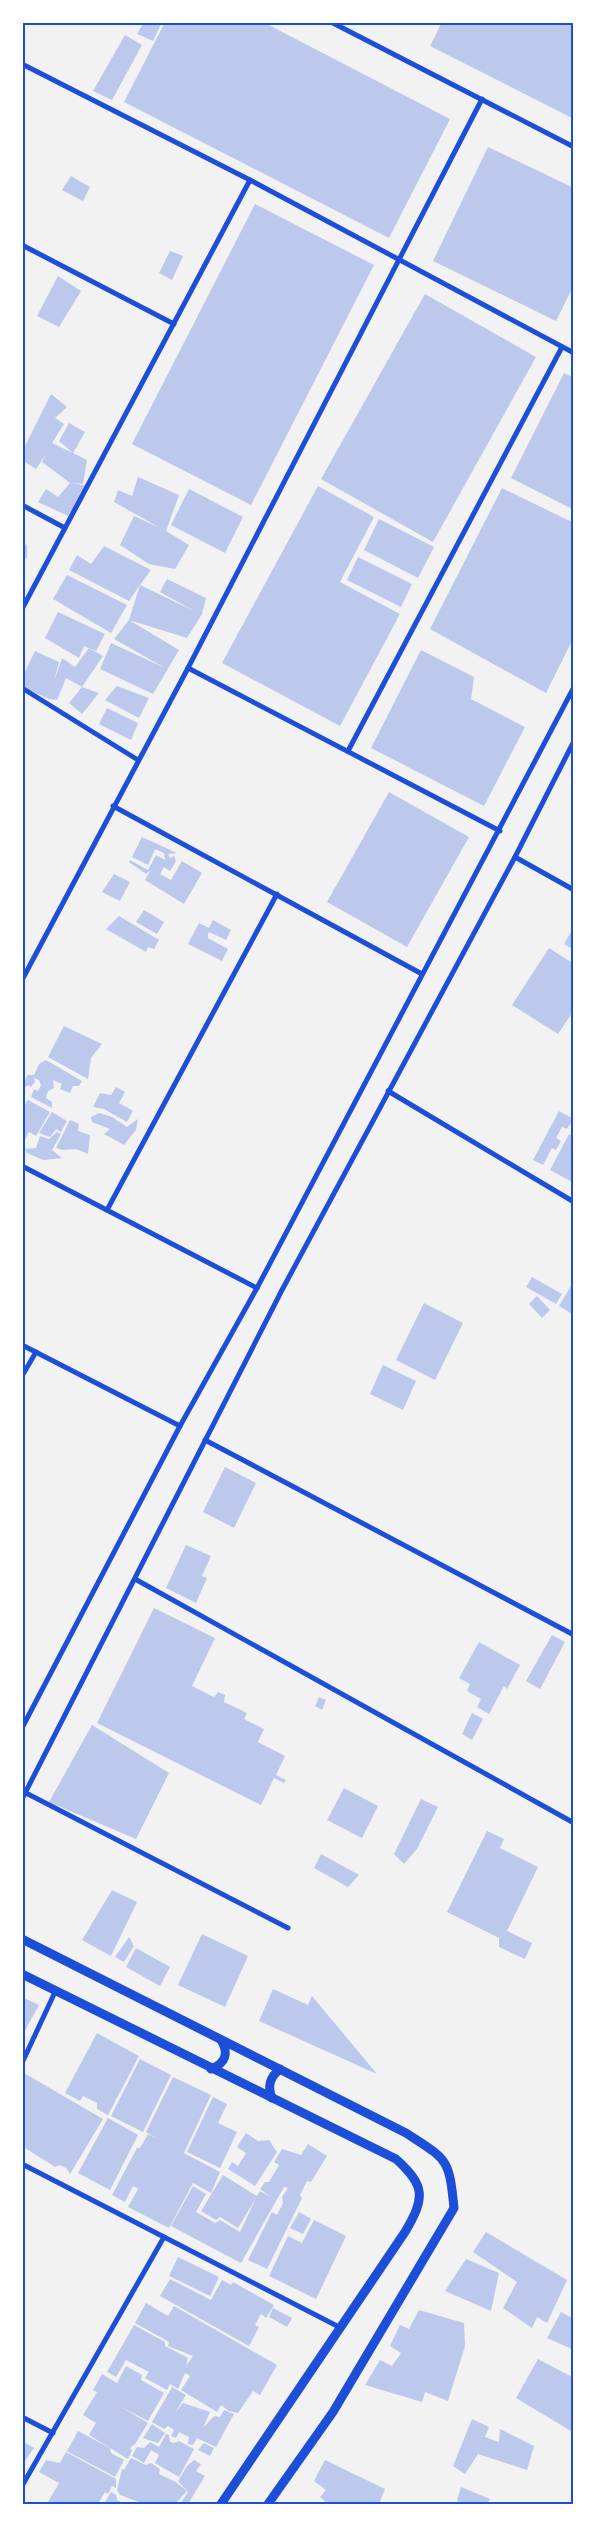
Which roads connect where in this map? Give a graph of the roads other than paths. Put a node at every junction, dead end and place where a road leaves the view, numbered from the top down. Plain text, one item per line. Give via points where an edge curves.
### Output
1 (331, 22) edge
2 (22, 64) edge
3 (482, 99) junction
4 (574, 147) edge
5 (250, 180) junction
6 (22, 246) edge
7 (398, 259) junction
8 (174, 324) junction
9 (562, 347) junction
10 (574, 353) edge
11 (22, 505) edge
12 (65, 528) junction
13 (22, 610) edge
14 (188, 668) junction
15 (22, 688) edge
16 (574, 688) edge
17 (574, 741) edge
18 (348, 751) junction
19 (138, 760) junction
20 (113, 806) junction
21 (500, 831) junction
22 (515, 857) junction
23 (574, 890) edge
24 (277, 894) junction
25 (422, 974) junction
26 (22, 980) edge
27 (388, 1091) junction
28 (22, 1166) edge
29 (574, 1202) edge
30 (107, 1210) junction
31 (257, 1288) junction
32 (22, 1345) edge
33 (36, 1352) junction
34 (22, 1376) edge
35 (180, 1426) junction
36 (205, 1440) junction
37 (134, 1579) junction
38 (574, 1636) edge
39 (22, 1728) edge
40 (26, 1793) junction
41 (22, 1799) edge
42 (574, 1823) edge
43 (288, 1928) dead end
44 (22, 1939) edge
45 (22, 1974) edge
46 (55, 1992) junction
47 (221, 2040) junction
48 (22, 2063) edge
49 (211, 2069) junction
50 (280, 2069) junction
51 (272, 2098) junction
52 (22, 2164) edge
53 (164, 2236) junction
54 (341, 2328) junction
55 (22, 2417) edge
56 (53, 2433) junction
57 (22, 2486) edge
58 (228, 2494) junction
59 (221, 2504) edge
60 (230, 2504) edge
61 (268, 2504) edge

1 - 3 street
2 - 5 street
3 - 4 street
3 - 7 street
5 - 7 street
5 - 8 street
6 - 8 street
7 - 9 street
7 - 14 street
8 - 12 street
9 - 10 street
9 - 18 street
11 - 12 street
12 - 13 street
14 - 18 street
14 - 19 street
15 - 19 street
16 - 21 street
17 - 22 street
18 - 21 street
19 - 20 street
20 - 24 street
20 - 26 street
21 - 25 street
22 - 23 street
22 - 27 street
24 - 25 street
24 - 30 street
25 - 31 street
27 - 29 street
27 - 36 street
28 - 30 street
30 - 31 street
31 - 35 street
32 - 33 street
33 - 34 street
33 - 35 street
35 - 39 street
36 - 37 street
36 - 38 street
37 - 40 street
37 - 42 street
40 - 41 street
40 - 43 street
44 - 47 street
45 - 46 street
46 - 48 street
46 - 49 street
47 - 49 street via 226,2048 226,2058 220,2066
47 - 50 street
49 - 51 street
50 - 51 street via 270,2082
50 - 61 street via 406,2132 442,2157 451,2174 454,2208 333,2412
51 - 54 street via 396,2158 413,2174 421,2194 417,2212
52 - 53 street
53 - 54 street
53 - 56 street
54 - 58 street
55 - 56 street
56 - 57 street
58 - 59 street
58 - 60 street

